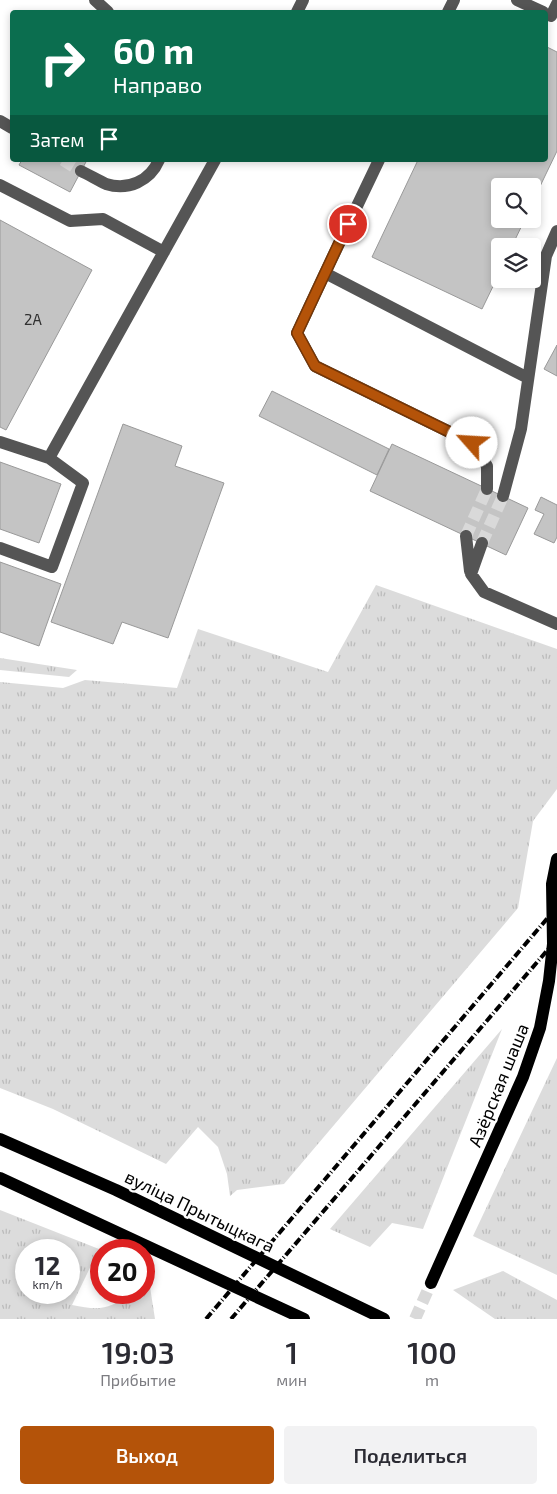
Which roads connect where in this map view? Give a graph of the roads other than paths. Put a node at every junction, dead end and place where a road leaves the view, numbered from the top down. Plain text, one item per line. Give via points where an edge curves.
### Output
1 (95, 0) edge
2 (517, 0) edge
3 (557, 4) edge
4 (106, 10) edge
5 (538, 10) edge
6 (549, 15) edge
7 (158, 162) edge
8 (214, 162) edge
9 (377, 162) edge
10 (81, 172) tunnel mouth
11 (0, 185) edge
12 (557, 231) edge
13 (164, 252) junction
14 (325, 273) junction
15 (528, 378) junction
16 (0, 442) edge
17 (49, 458) junction
18 (488, 489) tunnel mouth
19 (503, 496) tunnel mouth
20 (466, 536) tunnel mouth
21 (482, 543) tunnel mouth
22 (0, 548) edge
23 (471, 574) junction
24 (557, 624) edge
25 (557, 859) edge
26 (0, 1139) edge
27 (0, 1178) edge
28 (431, 1283) tunnel mouth
29 (304, 1319) edge
30 (384, 1319) edge

1 - 4 lane
2 - 5 lane
3 - 6 lane
7 - 10 lane via 146,178 132,186 108,184
8 - 13 lane
9 - 14 lane
11 - 13 lane via 70,221 103,219
12 - 15 lane via 546,256
13 - 17 lane
14 - 15 lane
14 - 18 lane via 297,333 315,366 472,443 487,466
15 - 19 lane via 520,429
16 - 17 lane
17 - 22 lane via 82,483 52,567
20 - 23 lane
21 - 23 lane
23 - 24 lane via 484,592
25 - 28 main road, Азёрская шаша via 552,884 553,944 540,1028 523,1077
26 - 30 main road, вуліца Прытыцкага via 116,1190
27 - 29 main road

